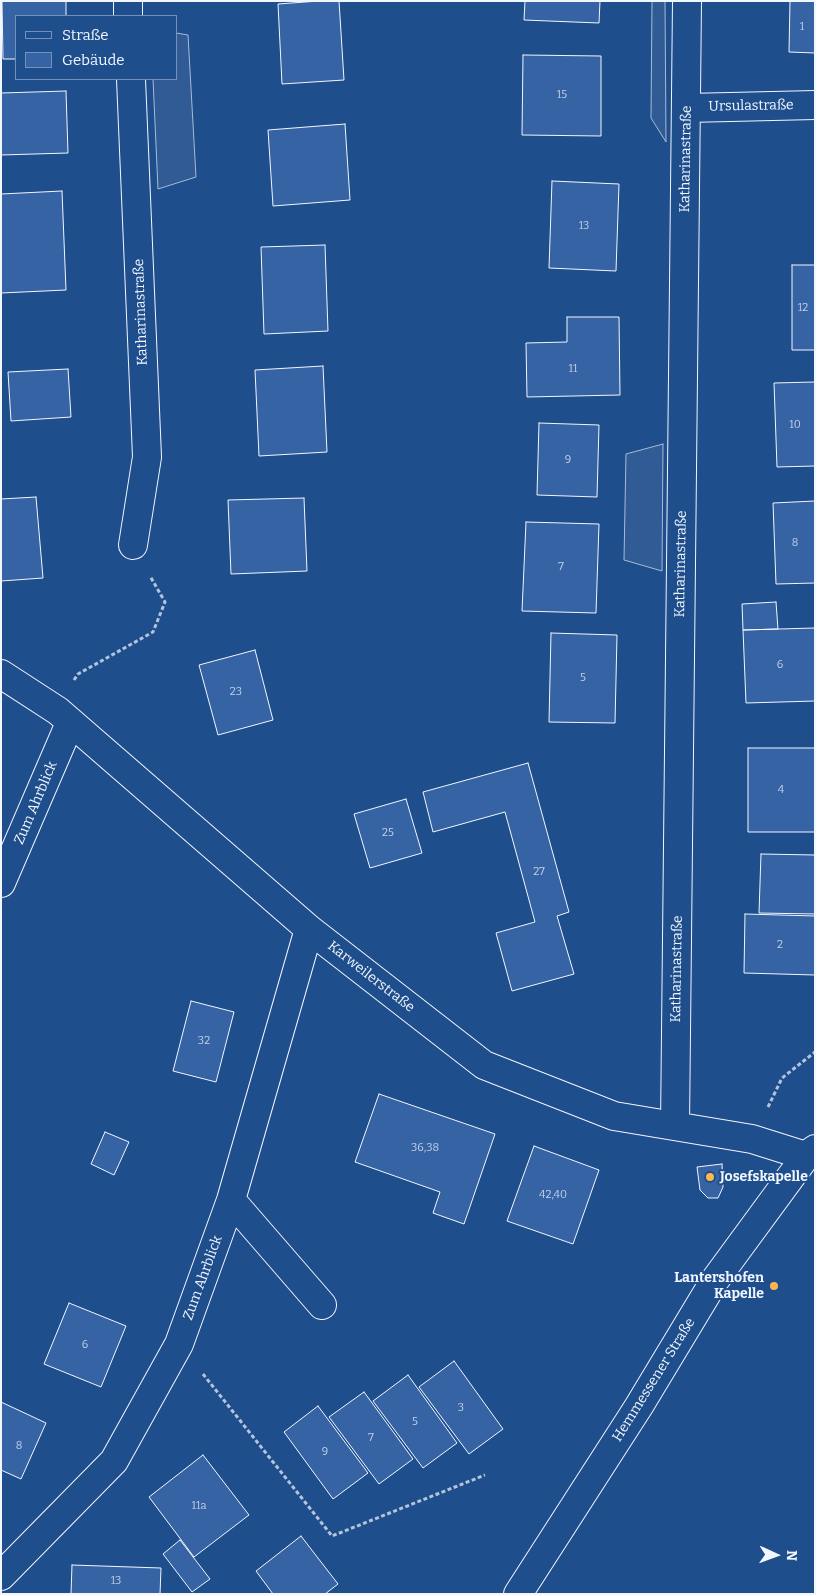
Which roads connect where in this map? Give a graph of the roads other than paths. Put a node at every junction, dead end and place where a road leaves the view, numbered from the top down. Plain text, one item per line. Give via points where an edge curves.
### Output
1 (128, 1) edge
2 (686, 1) edge
3 (128, 15) edge
4 (131, 80) edge
5 (815, 105) edge
6 (686, 108) junction
7 (133, 544) road end
8 (1, 674) edge
9 (64, 717) junction
10 (1, 884) edge
11 (308, 929) junction
12 (675, 1126) junction
13 (810, 1152) edge
14 (231, 1200) junction
15 (322, 1305) dead end
16 (1, 1576) edge
17 (518, 1594) edge

1 - 3 street
2 - 6 street, Katharinastraße
4 - 7 street, Katharinastraße via 147,457
5 - 6 street, Ursulastraße
6 - 12 street, Katharinastraße
8 - 9 street, Karweilerstraße
9 - 10 street, Zum Ahrblick
9 - 11 street, Karweilerstraße
11 - 12 street, Karweilerstraße via 484,1064 614,1116
11 - 14 street, Zum Ahrblick
12 - 13 street, Karweilerstraße
13 - 17 street, Hemmessener Straße via 715,1280 639,1406
14 - 15 street
14 - 16 street, Zum Ahrblick via 179,1344 114,1461

